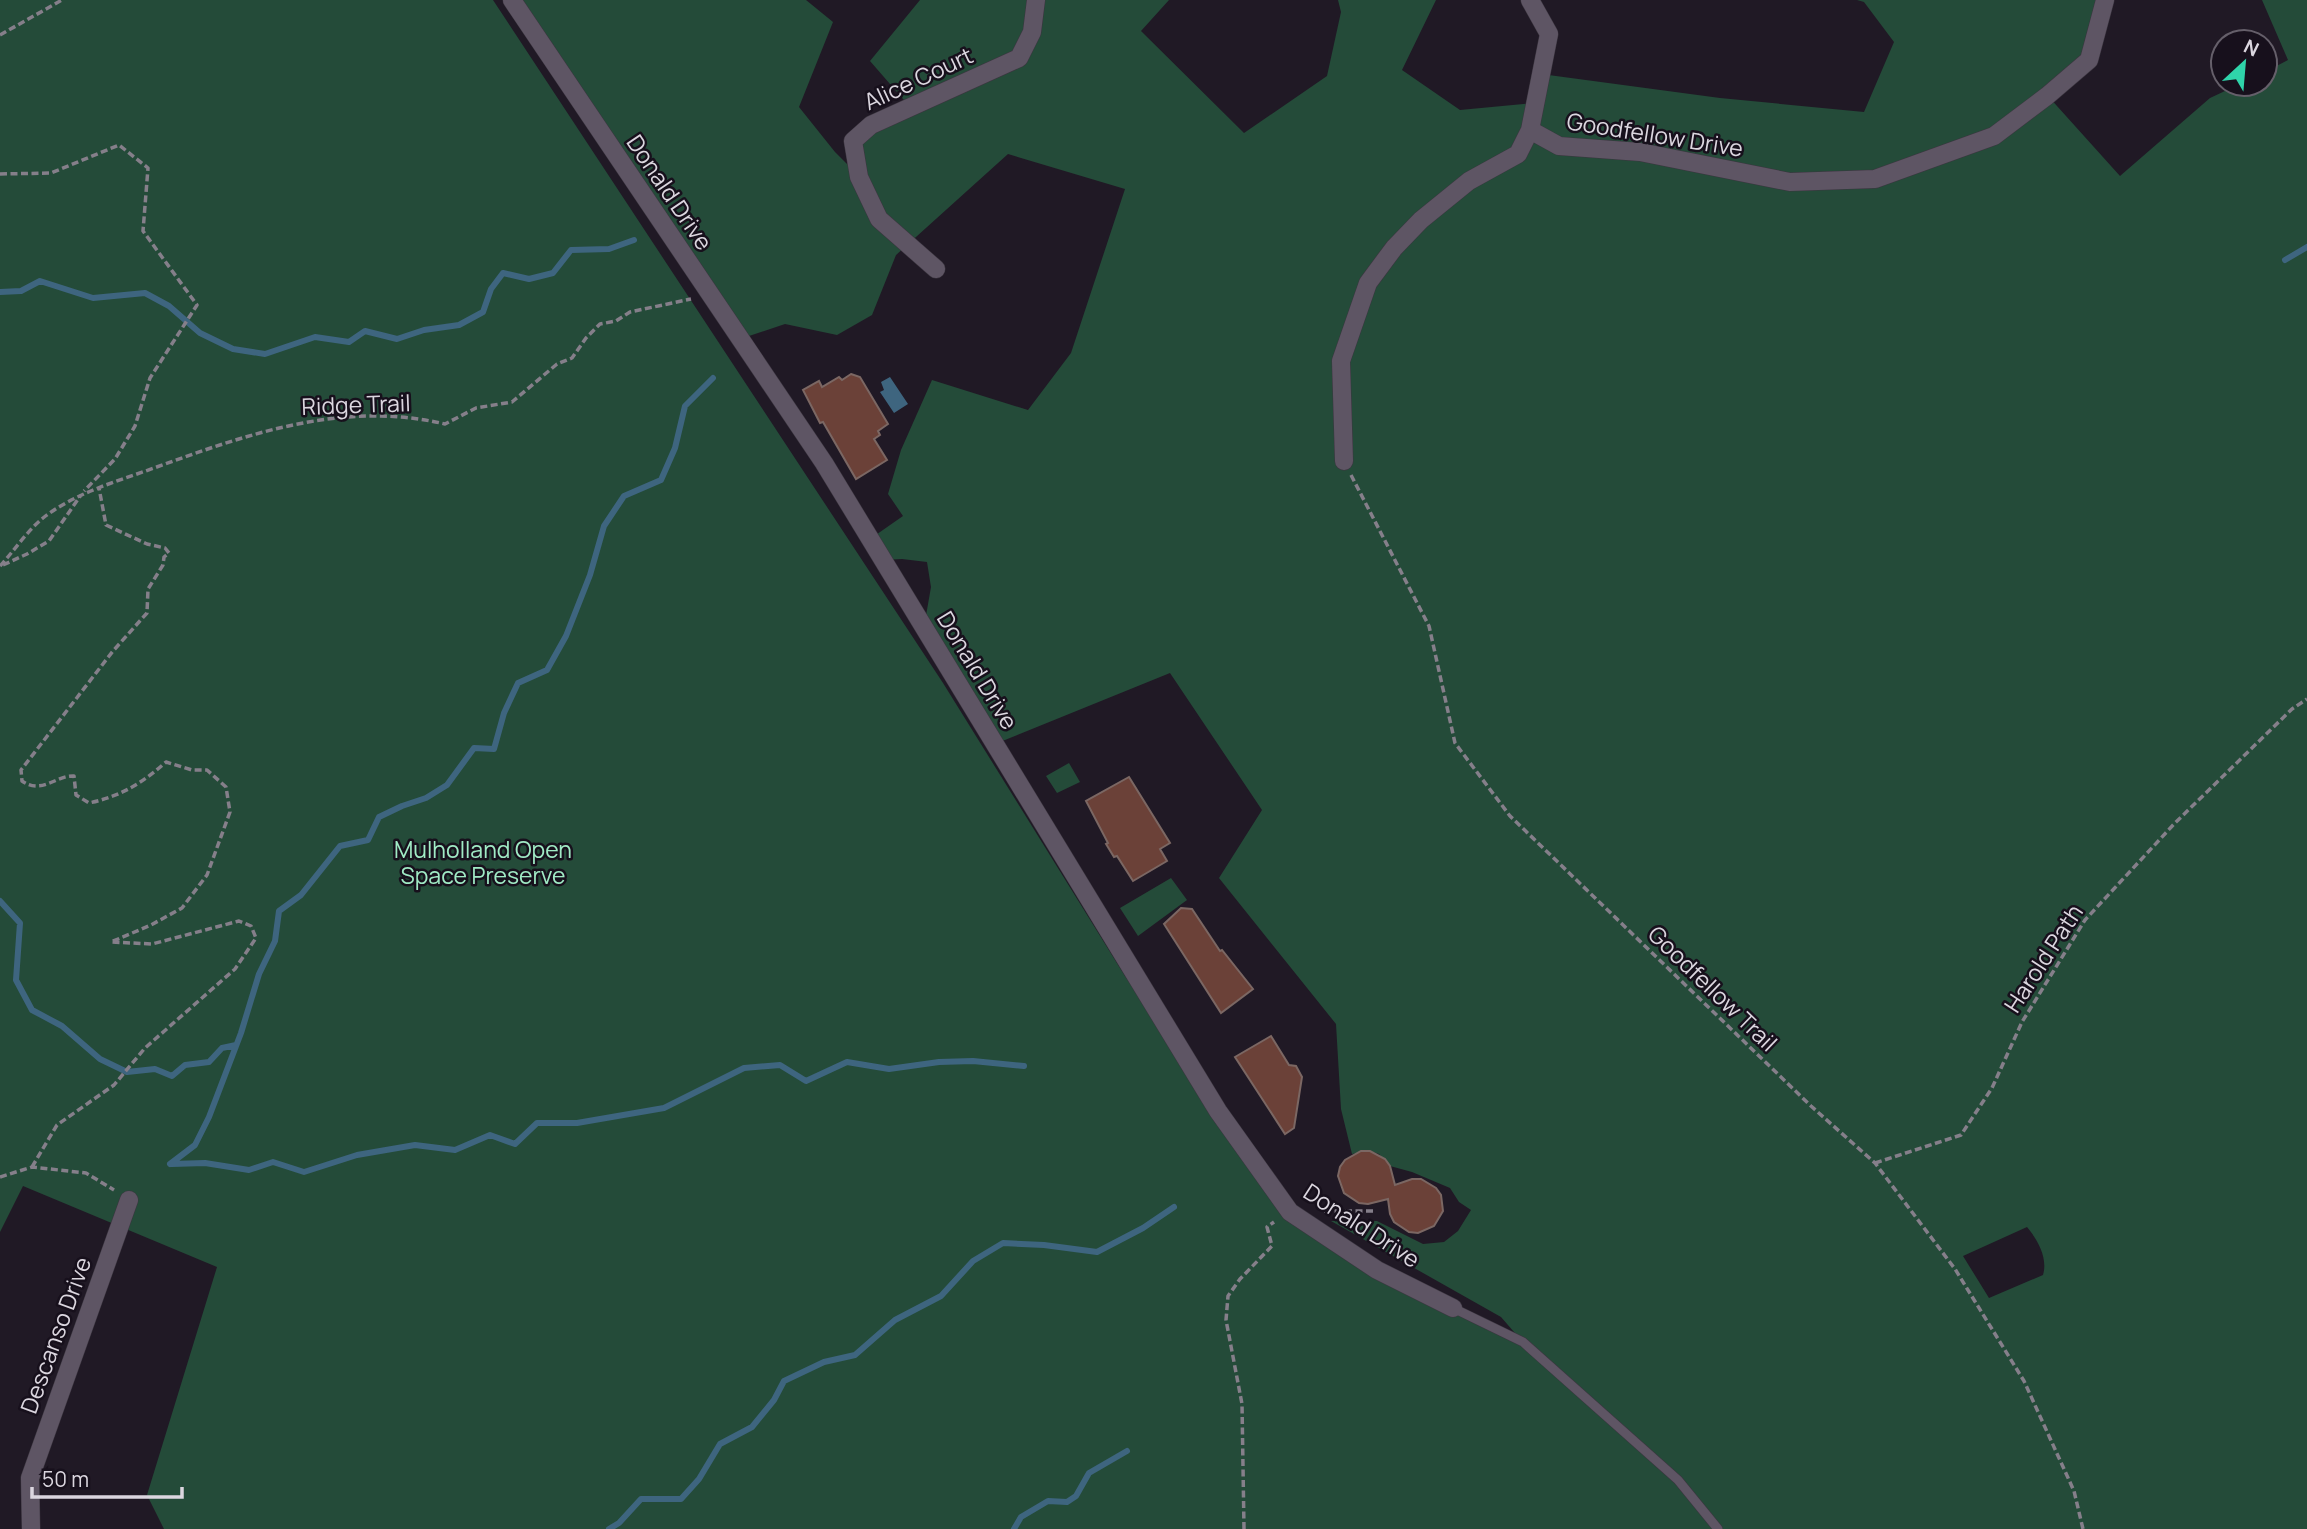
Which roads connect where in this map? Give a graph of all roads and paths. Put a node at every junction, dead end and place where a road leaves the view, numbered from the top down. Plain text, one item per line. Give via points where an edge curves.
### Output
1 (62, 0) edge
2 (512, 0) edge
3 (1036, 0) edge
4 (1530, 0) edge
5 (2105, 0) edge
6 (0, 35) edge
7 (1530, 130) junction
8 (0, 174) edge
9 (936, 269) dead end
10 (710, 295) junction
11 (1344, 461) joint
12 (99, 488) junction
13 (82, 494) junction
14 (0, 566) edge
15 (2307, 699) edge
16 (1875, 1163) junction
17 (32, 1167) junction
18 (0, 1177) edge
19 (130, 1200) joint
20 (1376, 1211) dead end
21 (1290, 1212) junction
22 (1453, 1308) joint
23 (31, 1529) edge
24 (1244, 1529) edge
25 (1718, 1529) edge
26 (2084, 1529) edge

1 - 6 path
2 - 10 street, Donald Drive
3 - 9 street, Alice Court via 1032,32 1019,58 872,125 853,141 859,177 879,219
4 - 7 street via 1549,34
5 - 7 street, Goodfellow Drive via 2089,60 2047,96 1994,136 1875,179 1790,181 1640,152 1559,146
7 - 11 street via 1518,154 1469,181 1421,220 1368,283 1341,361
8 - 13 path via 51,173 120,145 148,168 143,231 197,305 150,379 135,426 115,459
10 - 12 path, Ridge Trail via 630,312 600,324 572,358 557,364 512,402 476,408 445,424 421,419 320,418 258,432
10 - 21 street, Donald Drive via 824,463 1218,1111
11 - 16 path, Goodfellow Trail via 1429,626 1455,743 1510,816
12 - 13 path, Ridge Trail
12 - 17 path via 106,525 165,548 169,554 148,589 147,613 21,770 22,781 50,785 66,775 74,776 76,795 89,803 113,798 166,762 207,770 226,787 230,812 206,875 182,908 111,942 152,944 239,921 251,926 256,938 235,969 145,1048 114,1086 57,1125
13 - 14 path, Ridge Trail via 41,520
13 - 14 path, Ridge Trail via 49,541
15 - 16 path, Harold Path via 2175,823 2085,920 2022,1022 1992,1088 1961,1135
16 - 26 path, Goodfellow Trail via 1955,1269 2024,1381 2074,1491
17 - 18 path
17 - 19 path via 86,1173
19 - 23 street, Descanso Drive via 30,1478
20 - 21 path
21 - 22 street, Donald Drive via 1377,1269
21 - 24 path via 1267,1227 1272,1246 1228,1296 1226,1320 1242,1404
22 - 25 lane via 1523,1342 1678,1480

